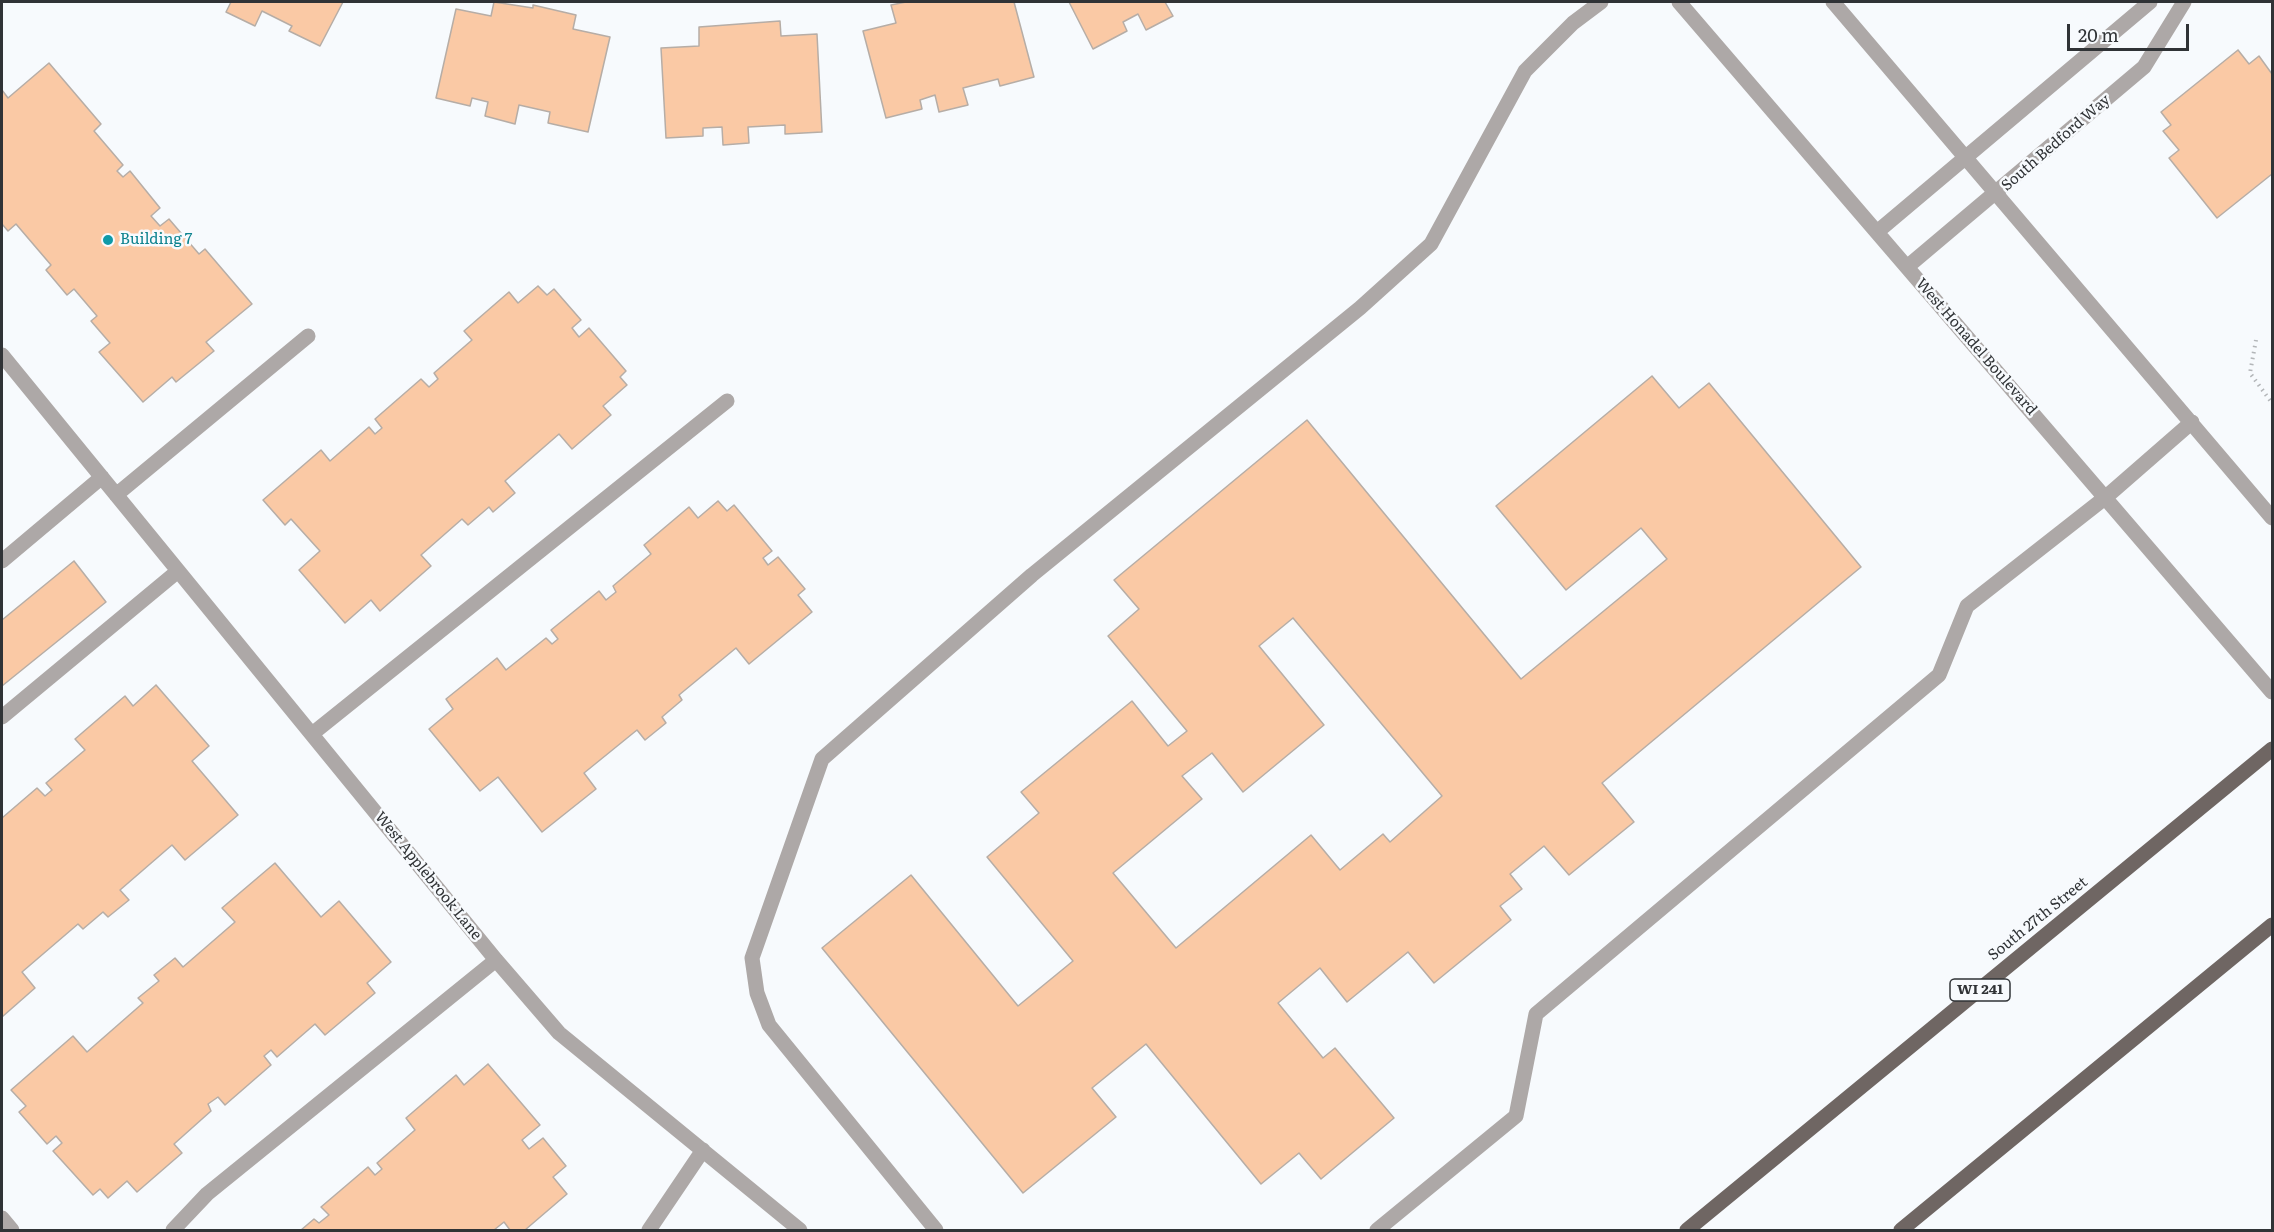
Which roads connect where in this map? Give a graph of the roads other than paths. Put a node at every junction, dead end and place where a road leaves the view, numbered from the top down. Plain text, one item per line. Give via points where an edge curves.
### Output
1 (1601, 2) edge
2 (1679, 2) edge
3 (1833, 2) edge
4 (2150, 2) edge
5 (2184, 2) edge
6 (1966, 158) junction
7 (1997, 193) junction
8 (1877, 232) junction
9 (1907, 267) junction
10 (308, 336) dead end
11 (2, 355) edge
12 (727, 401) dead end
13 (2192, 423) junction
14 (102, 477) junction
15 (116, 495) junction
16 (2106, 497) junction
17 (2272, 518) edge
18 (2, 561) edge
19 (178, 571) junction
20 (2272, 692) edge
21 (2, 717) edge
22 (312, 734) junction
23 (2272, 749) edge
24 (2272, 925) edge
25 (496, 960) junction
26 (703, 1150) junction
27 (2, 1218) edge
28 (12, 1230) edge
29 (173, 1230) edge
30 (649, 1230) edge
31 (800, 1230) edge
32 (936, 1230) edge
33 (1377, 1230) edge
34 (1687, 1230) edge
35 (1901, 1230) edge

1 - 32 street via 1573,23 1525,71 1431,244 1360,308 1032,575 822,759 752,958 758,993 769,1025
2 - 8 street, West Honadel Boulevard
3 - 6 street
4 - 6 street
5 - 7 street, South Bedford Way via 2144,67
6 - 7 street
6 - 8 street
7 - 9 street, South Bedford Way
7 - 13 street
8 - 9 street, West Honadel Boulevard
9 - 16 street, West Honadel Boulevard
10 - 15 street
11 - 14 street, West Applebrook Lane
12 - 22 street
13 - 16 street
13 - 17 street
14 - 15 street, West Applebrook Lane
14 - 18 street
15 - 19 street, West Applebrook Lane
16 - 20 street, West Honadel Boulevard
16 - 33 street via 1966,606 1940,675 1536,1014 1516,1116
19 - 21 street
19 - 22 street, West Applebrook Lane
22 - 25 street, West Applebrook Lane
23 - 34 main road, South 27th Street / WI 241
24 - 35 main road
25 - 26 street, West Applebrook Lane via 559,1033
25 - 29 street via 207,1194
26 - 30 street
26 - 31 street, West Applebrook Lane
27 - 28 street

